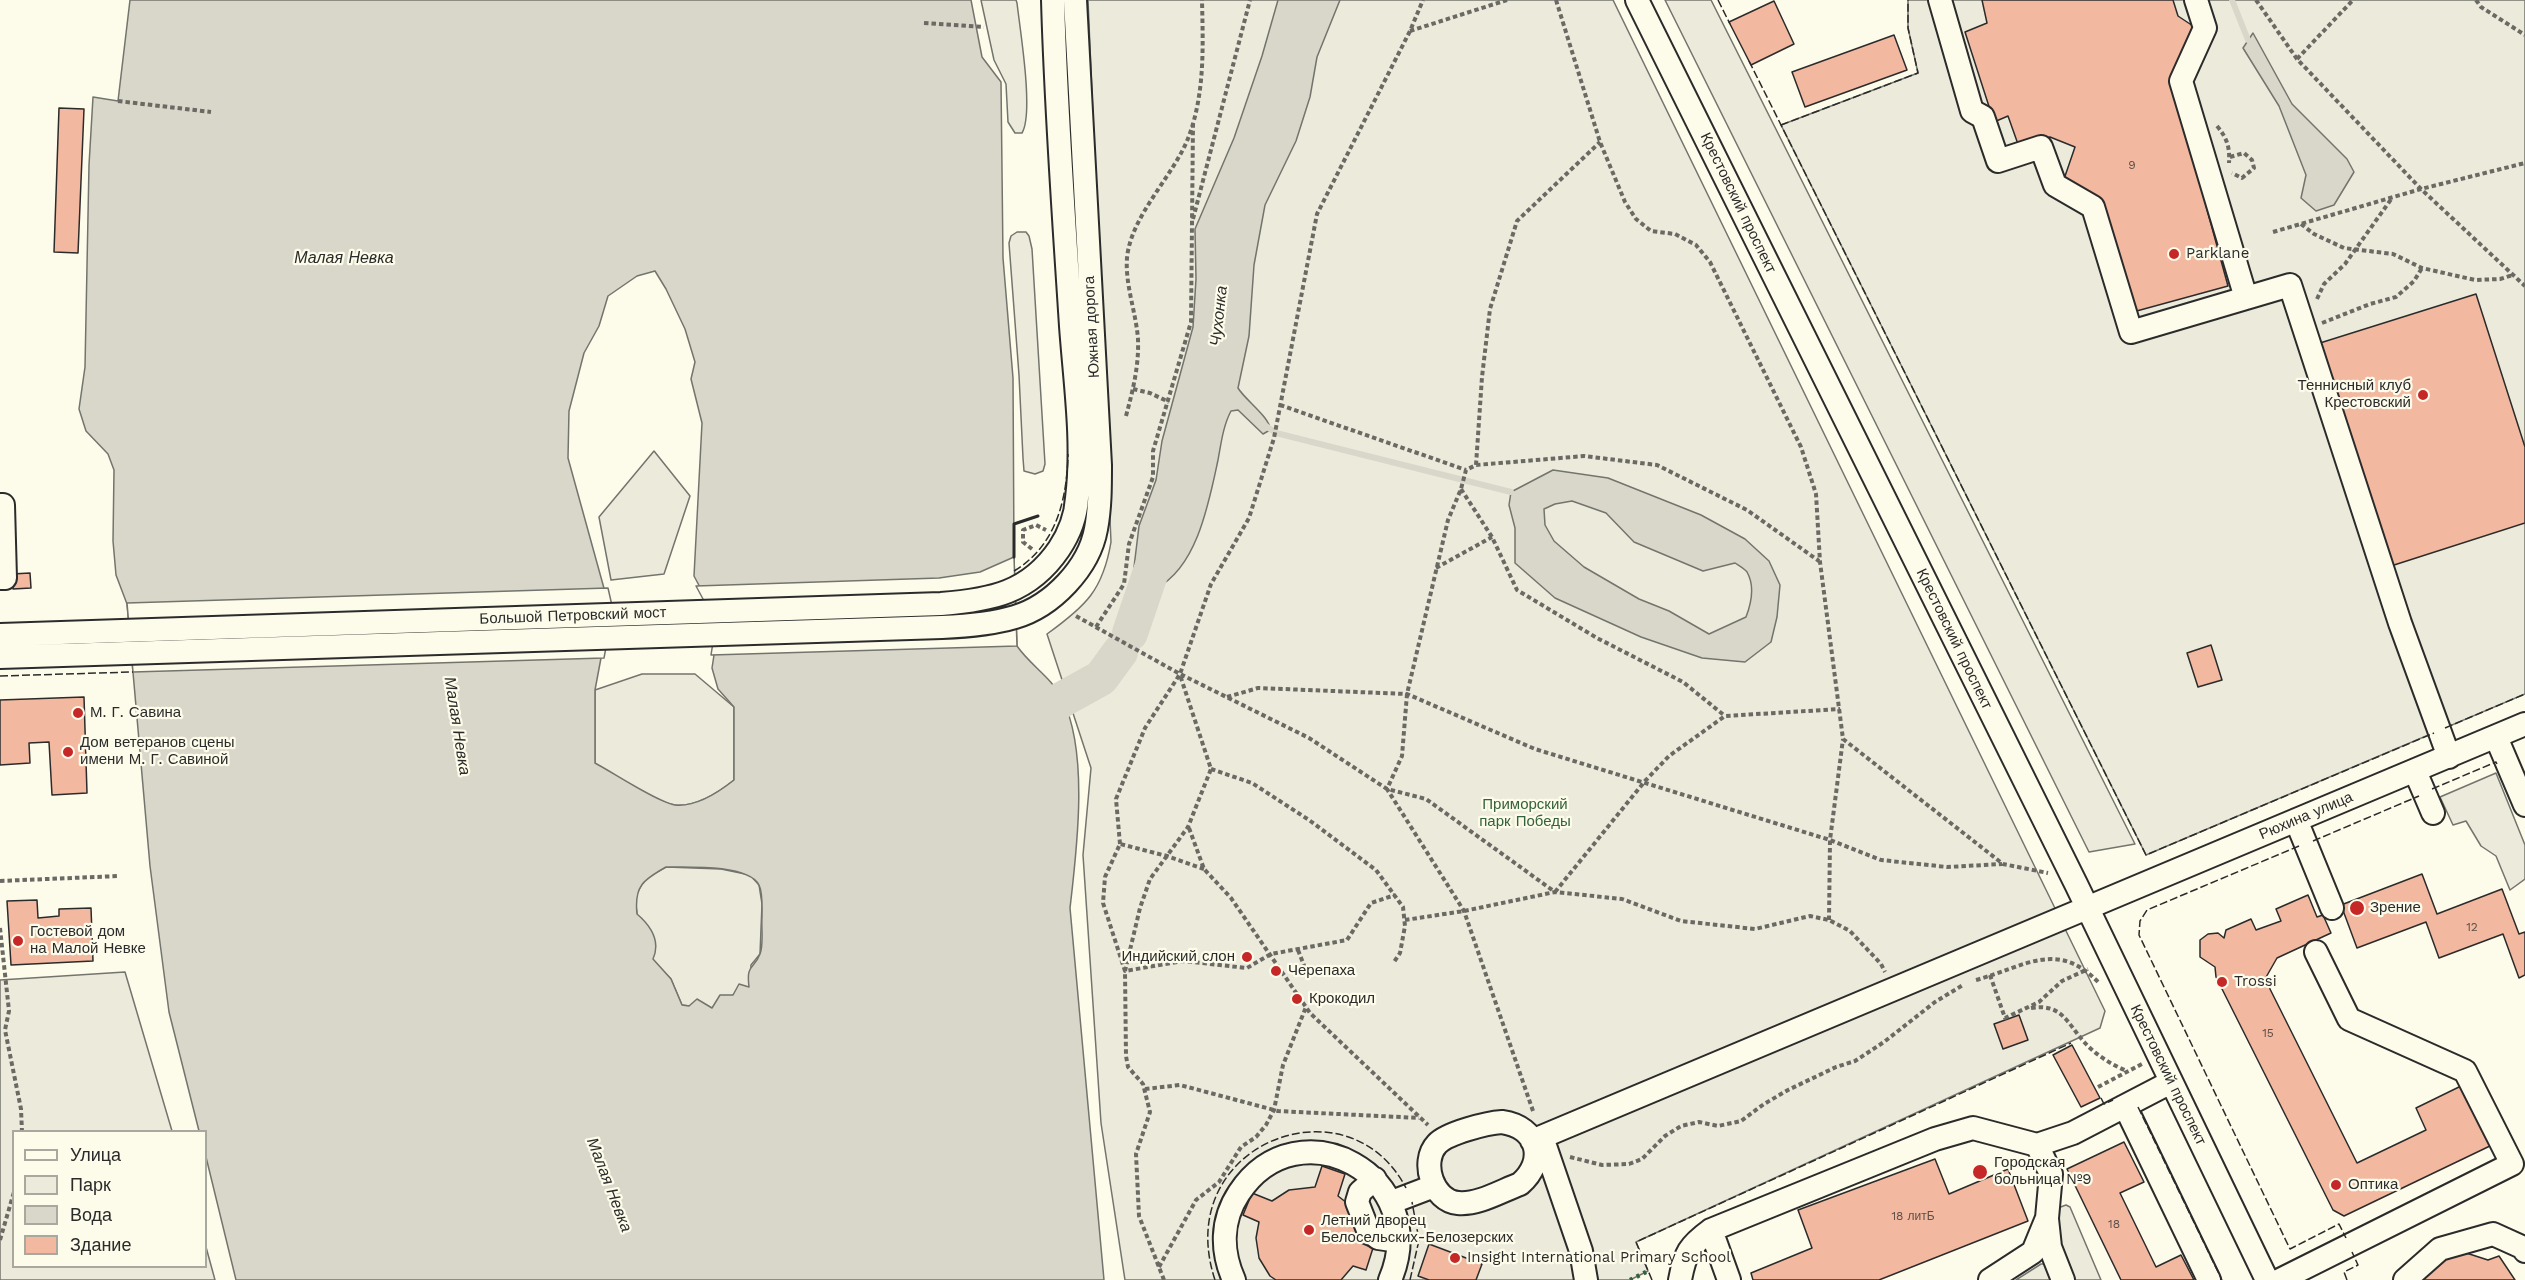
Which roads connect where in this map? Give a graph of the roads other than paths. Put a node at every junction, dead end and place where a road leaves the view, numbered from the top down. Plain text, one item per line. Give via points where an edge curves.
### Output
1 (1053, 0) edge
2 (1075, 0) edge
3 (1637, 0) edge
4 (1940, 0) edge
5 (2196, 0) edge
6 (2246, 298) junction
7 (0, 505) edge
8 (0, 578) edge
9 (1015, 590) joint
10 (1016, 617) joint
11 (0, 635) edge
12 (130, 640) junction
13 (0, 657) edge
14 (2525, 724) edge
15 (2496, 737) junction
16 (2449, 757) junction
17 (2415, 771) junction
18 (2525, 805) edge
19 (2433, 813) dead end
20 (2296, 820) junction
21 (2087, 908) junction
22 (2332, 908) dead end
23 (2316, 952) dead end
24 (2171, 1082) junction
25 (2125, 1106) junction
26 (2073, 1133) junction
27 (1540, 1141) junction
28 (2037, 1145) junction
29 (2051, 1174) junction
30 (1375, 1179) junction
31 (1434, 1186) junction
32 (1392, 1202) junction
33 (1711, 1230) junction
34 (1399, 1241) junction
35 (2042, 1250) junction
36 (2525, 1251) edge
37 (1234, 1280) edge
38 (1390, 1280) edge
39 (1586, 1280) edge
40 (1680, 1280) edge
41 (1729, 1280) edge
42 (1990, 1280) edge
43 (2063, 1280) edge
44 (2209, 1280) edge
45 (2267, 1280) edge
46 (2280, 1280) edge
47 (2405, 1280) edge

1 - 9 street, Южная дорога via 1078,429 1077,500 1071,526 1060,548 1032,579
2 - 10 street, Южная дорога via 1100,501 1096,532 1072,578 1040,604
3 - 21 street, Крестовский проспект
4 - 6 street via 1972,111 1983,117 1998,161 2041,147 2055,185 2093,207 2131,332
5 - 6 street via 2205,28 2181,81
6 - 16 street via 2290,285 2400,623
7 - 8 street via 5,578
9 - 12 street, Большой Петровский мост via 941,604
10 - 12 street, Большой Петровский мост via 942,627
11 - 12 street
12 - 13 street
14 - 15 street, Рюхина улица
15 - 16 street, Рюхина улица
15 - 18 street
16 - 17 street, Рюхина улица
17 - 19 street
17 - 20 street, Рюхина улица
20 - 21 street, Рюхина улица
20 - 22 street
21 - 24 street, Крестовский проспект
21 - 27 street, Рюхина улица
23 - 46 street via 2349,1019 2465,1071 2512,1164
24 - 25 street
24 - 45 street, Крестовский проспект
25 - 26 street
25 - 44 street
26 - 28 street
26 - 29 street
27 - 31 street via 1532,1171 1520,1184 1474,1201 1456,1203 1439,1194
27 - 31 street via 1521,1128 1502,1122 1443,1139 1431,1153
27 - 39 street via 1581,1251
28 - 29 street
28 - 33 street via 1973,1128 1935,1139
29 - 35 street
30 - 32 street
30 - 34 street via 1360,1192 1357,1202 1368,1230 1378,1238
30 - 37 street via 1352,1162 1325,1153 1296,1153 1270,1163 1247,1180 1231,1204 1224,1232 1226,1260
31 - 32 street
32 - 34 street
33 - 40 street via 1692,1244
33 - 41 street
34 - 38 street via 1398,1260
35 - 42 street
35 - 43 street
36 - 47 street via 2493,1234 2440,1249

